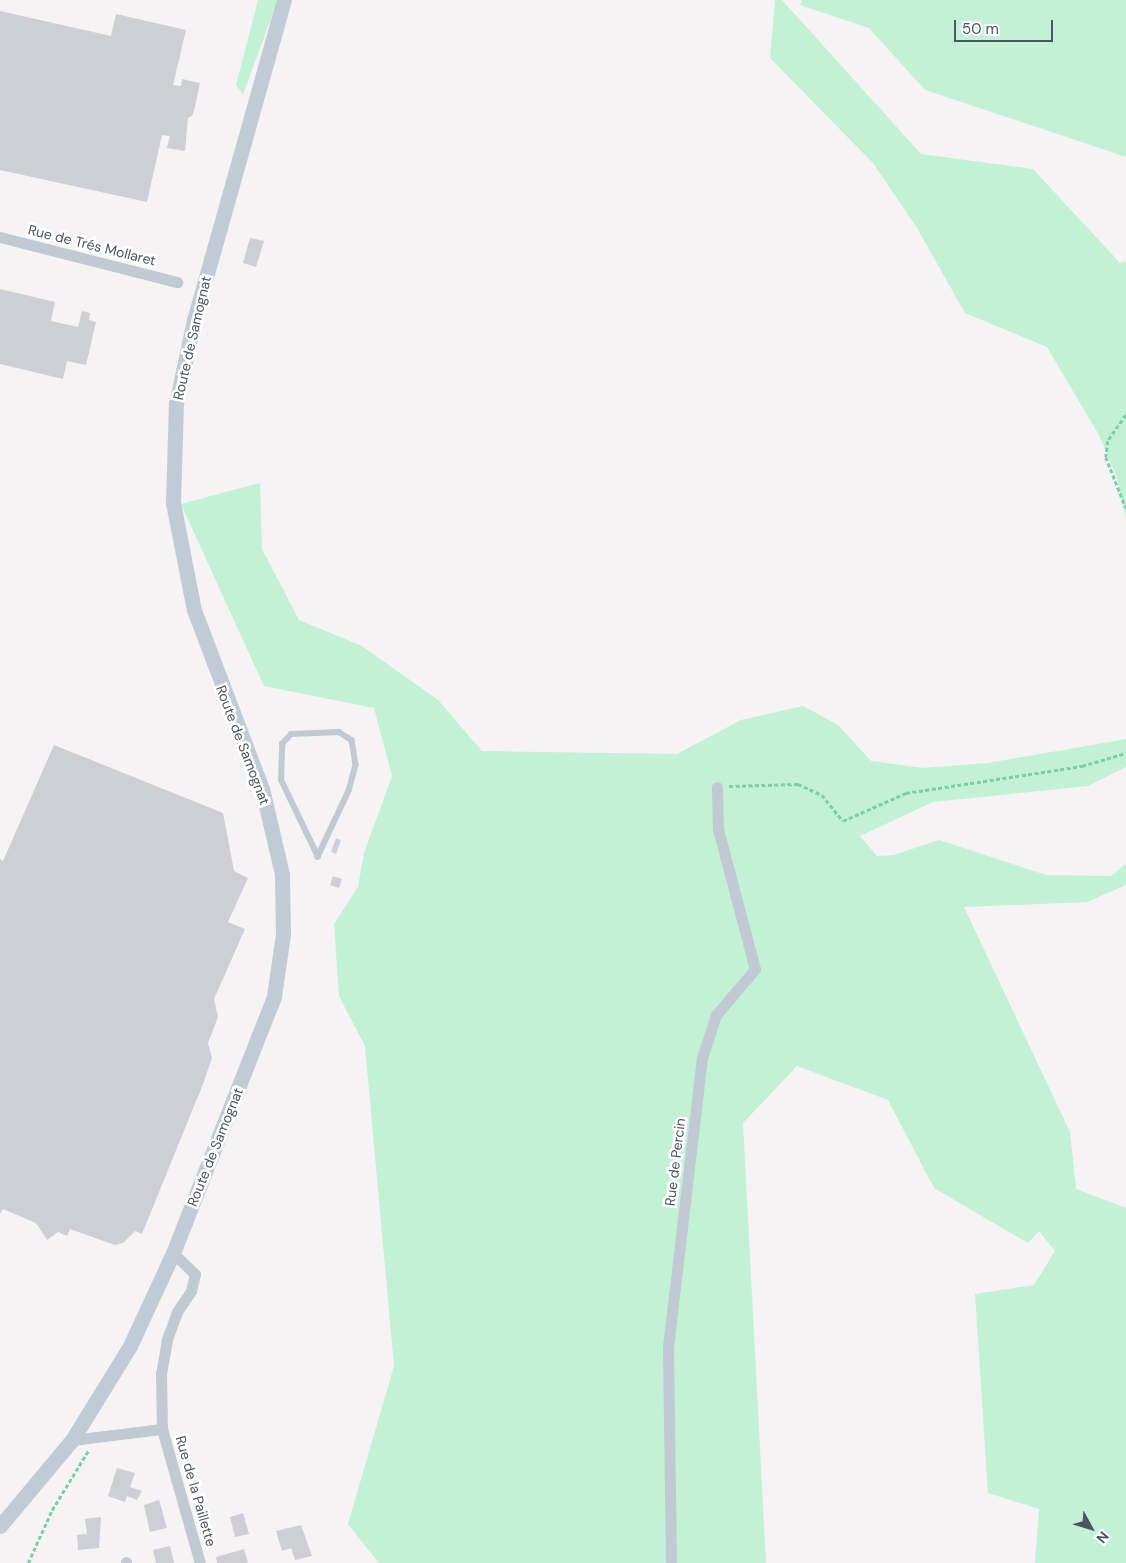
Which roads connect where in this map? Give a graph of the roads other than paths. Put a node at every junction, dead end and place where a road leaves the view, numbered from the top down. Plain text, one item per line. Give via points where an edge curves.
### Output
1 (284, 0) edge
2 (0, 237) edge
3 (177, 282) dead end
4 (717, 787) road end
5 (318, 857) joint
6 (173, 1253) junction
7 (162, 1429) junction
8 (72, 1440) junction
9 (0, 1526) edge
10 (200, 1563) edge
11 (672, 1563) edge

1 - 6 main road, Route de Samognat via 194,320 176,404 173,502 194,610 262,789 282,874 283,934 274,996
2 - 3 street, Rue de Trés Mollaret
4 - 11 street, Rue de Percin via 718,829 755,969 716,1015 702,1058 668,1347
5 - 5 lane via 349,791 356,764 352,740 339,732 291,734 282,744 281,780
6 - 7 street via 195,1274 167,1340 161,1373
6 - 8 main road, Route de Samognat via 130,1346
7 - 8 street, Rue de la Paillette
7 - 10 street, Rue de la Paillette
8 - 9 main road, Route de Samognat

